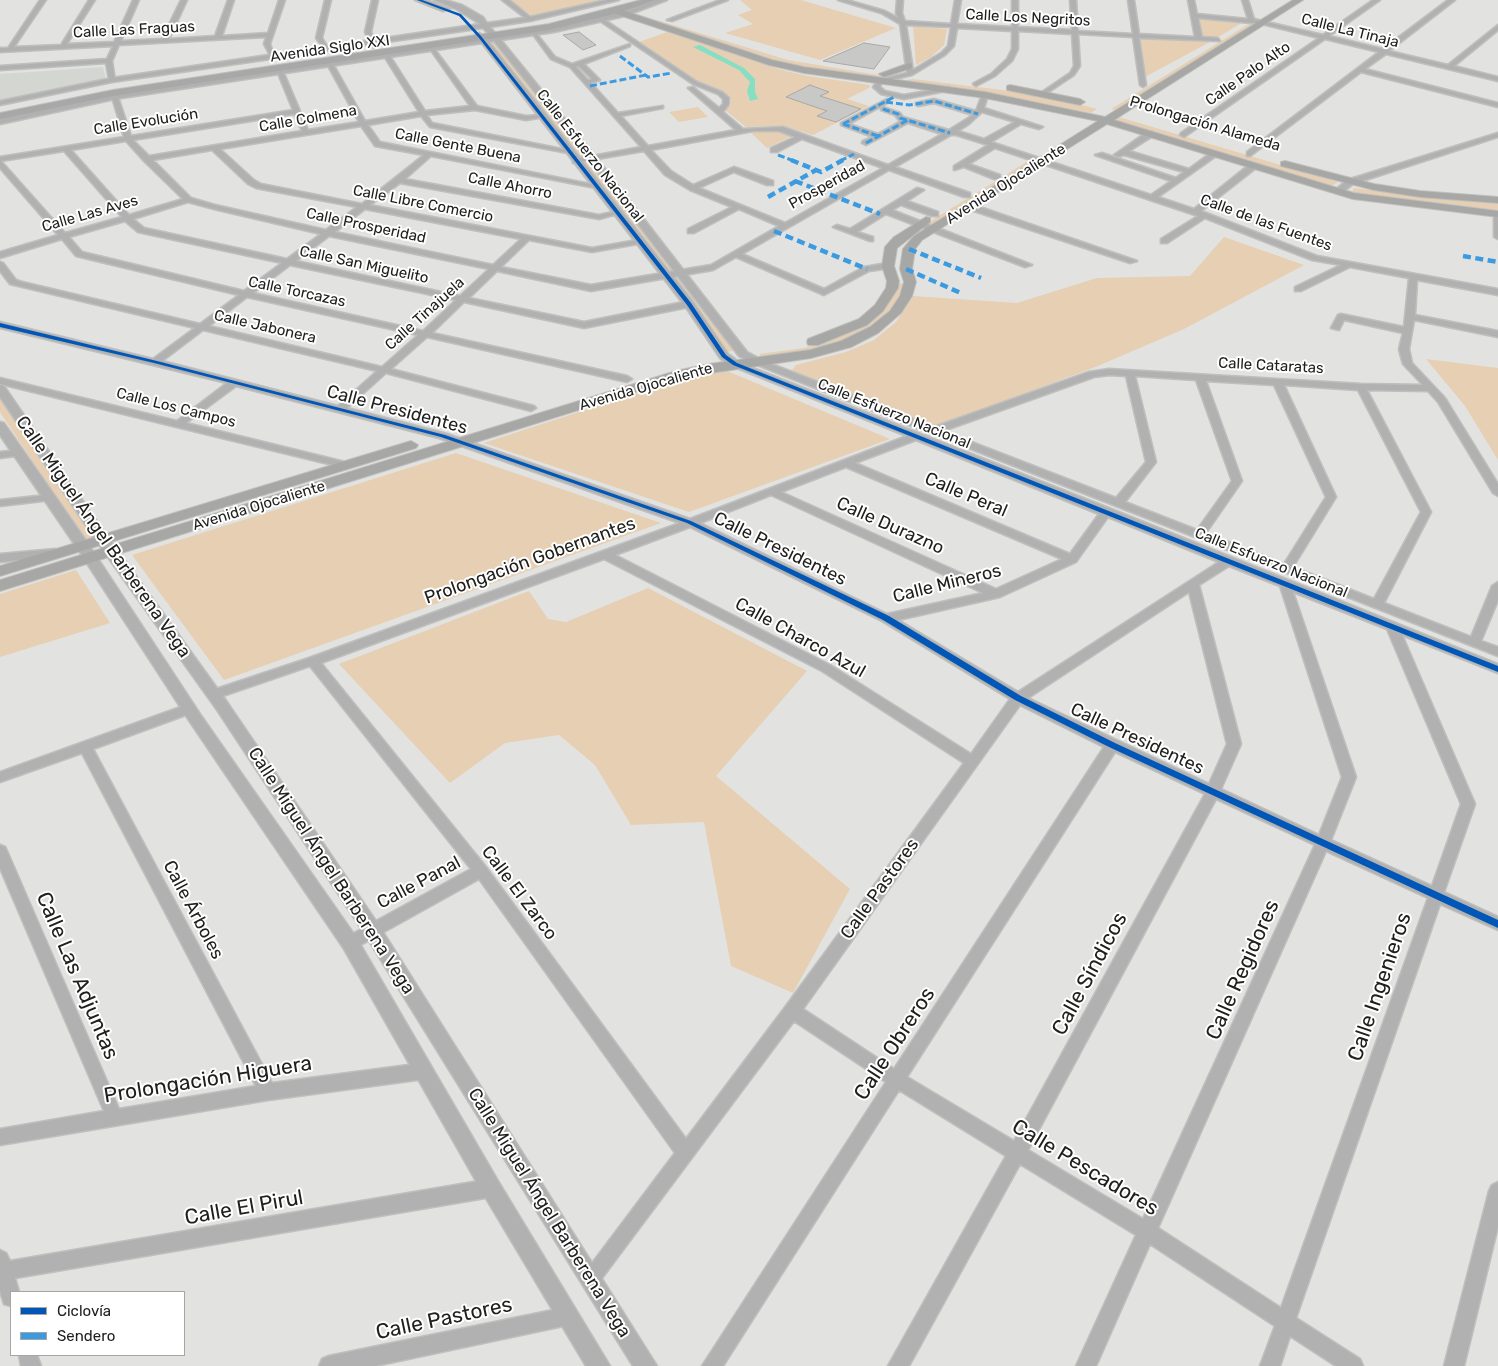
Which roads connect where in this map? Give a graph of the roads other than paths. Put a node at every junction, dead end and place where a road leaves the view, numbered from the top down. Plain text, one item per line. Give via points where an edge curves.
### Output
1 (43, 0) edge
2 (92, 0) edge
3 (136, 0) edge
4 (184, 0) edge
5 (231, 0) edge
6 (282, 0) edge
7 (328, 0) edge
8 (375, 0) edge
9 (419, 0) edge
10 (438, 0) edge
11 (505, 0) edge
12 (615, 0) edge
13 (650, 0) edge
14 (663, 0) edge
15 (725, 0) edge
16 (841, 0) edge
17 (900, 0) edge
18 (958, 0) edge
19 (1015, 0) edge
20 (1073, 0) edge
21 (1131, 0) edge
22 (1191, 0) edge
23 (1245, 0) edge
24 (1288, 0) edge
25 (1299, 0) edge
26 (1377, 0) edge
27 (1452, 0) edge
28 (627, 8) edge
29 (584, 12) junction
30 (553, 15) junction
31 (1196, 16) junction
32 (530, 19) junction
33 (602, 20) junction
34 (670, 20) junction
35 (1251, 20) junction
36 (1262, 22) junction
37 (903, 23) junction
38 (955, 26) junction
39 (1498, 27) edge
40 (1016, 30) junction
41 (491, 32) junction
42 (1075, 33) junction
43 (477, 34) junction
44 (534, 34) junction
45 (269, 35) junction
46 (1136, 36) junction
47 (1323, 36) junction
48 (218, 37) junction
49 (1199, 39) junction
50 (165, 40) junction
51 (1218, 40) junction
52 (116, 43) junction
53 (373, 44) junction
54 (628, 45) dead end
55 (63, 46) junction
56 (10, 49) junction
57 (326, 49) junction
58 (433, 49) junction
59 (0, 50) edge
60 (1384, 52) junction
61 (273, 56) junction
62 (387, 56) junction
63 (109, 61) junction
64 (330, 64) junction
65 (581, 64) junction
66 (572, 66) junction
67 (1449, 67) junction
68 (0, 68) edge
69 (1360, 70) junction
70 (280, 71) junction
71 (907, 72) junction
72 (882, 77) junction
73 (1498, 79) edge
74 (112, 80) junction
75 (587, 82) junction
76 (976, 84) junction
77 (1143, 85) junction
78 (691, 88) dead end
79 (949, 89) junction
80 (1044, 93) junction
81 (985, 95) junction
82 (115, 97) junction
83 (894, 97) junction
84 (0, 103) edge
85 (884, 105) junction
86 (1498, 105) edge
87 (0, 107) edge
88 (661, 107) dead end
89 (475, 108) junction
90 (297, 111) junction
91 (720, 111) junction
92 (979, 112) junction
93 (1102, 113) junction
94 (23, 114) junction
95 (422, 114) junction
96 (617, 115) junction
97 (0, 116) edge
98 (541, 116) junction
99 (908, 120) junction
100 (0, 121) edge
101 (1021, 121) junction
102 (362, 123) junction
103 (1039, 127) dead end
104 (742, 131) junction
105 (306, 133) junction
106 (950, 133) junction
107 (1150, 134) junction
108 (1184, 135) junction
109 (1498, 135) edge
110 (803, 136) junction
111 (878, 136) junction
112 (128, 139) junction
113 (866, 142) dead end
114 (985, 142) junction
115 (994, 145) junction
116 (66, 149) junction
117 (214, 149) junction
118 (646, 149) junction
119 (774, 150) dead end
120 (568, 151) junction
121 (1123, 152) junction
122 (1215, 154) junction
123 (1250, 154) junction
124 (428, 155) junction
125 (1099, 155) dead end
126 (592, 158) junction
127 (0, 159) edge
128 (147, 159) junction
129 (1112, 159) junction
130 (1036, 160) junction
131 (576, 161) junction
132 (0, 163) edge
133 (889, 166) junction
134 (1253, 166) junction
135 (1188, 171) junction
136 (997, 177) junction
137 (398, 180) junction
138 (1176, 180) junction
139 (1350, 182) junction
140 (770, 183) dead end
141 (596, 186) junction
142 (693, 188) junction
143 (920, 190) dead end
144 (1337, 192) junction
145 (1152, 198) junction
146 (188, 200) junction
147 (1498, 200) edge
148 (969, 201) junction
149 (901, 202) junction
150 (363, 205) junction
151 (737, 207) junction
152 (886, 211) junction
153 (1195, 212) junction
154 (617, 213) junction
155 (935, 214) junction
156 (1497, 214) edge
157 (1204, 215) junction
158 (127, 218) junction
159 (920, 224) junction
160 (784, 225) junction
161 (837, 227) dead end
162 (933, 229) junction
163 (691, 231) dead end
164 (851, 232) junction
165 (328, 233) junction
166 (62, 237) junction
167 (1498, 237) edge
168 (527, 238) junction
169 (870, 239) dead end
170 (640, 241) junction
171 (1164, 241) dead end
172 (736, 254) junction
173 (0, 255) edge
174 (1133, 260) dead end
175 (289, 262) junction
176 (1028, 264) dead end
177 (1348, 264) junction
178 (0, 265) edge
179 (888, 266) junction
180 (495, 267) junction
181 (681, 272) junction
182 (666, 274) junction
183 (1413, 276) junction
184 (1298, 289) dead end
185 (1498, 292) edge
186 (245, 294) junction
187 (461, 300) junction
188 (689, 304) junction
189 (1410, 317) junction
190 (0, 325) edge
191 (201, 326) junction
192 (1336, 328) dead end
193 (1408, 332) junction
194 (425, 334) junction
195 (1498, 334) edge
196 (743, 354) junction
197 (729, 360) junction
198 (155, 362) junction
199 (758, 362) junction
200 (384, 370) junction
201 (1130, 374) junction
202 (1200, 377) junction
203 (627, 378) junction
204 (0, 381) edge
205 (1277, 382) junction
206 (233, 383) junction
207 (1361, 387) junction
208 (0, 388) edge
209 (1432, 388) junction
210 (531, 408) junction
211 (340, 410) junction
212 (179, 424) junction
213 (0, 426) edge
214 (932, 432) junction
215 (443, 436) junction
216 (914, 437) junction
217 (460, 442) junction
218 (19, 453) junction
219 (0, 455) edge
220 (846, 463) junction
221 (345, 465) junction
222 (770, 491) junction
223 (1498, 493) edge
224 (47, 498) junction
225 (0, 503) edge
226 (1118, 504) junction
227 (1107, 512) junction
228 (689, 522) junction
229 (1198, 536) junction
230 (107, 545) junction
231 (60, 552) junction
232 (86, 552) junction
233 (605, 555) junction
234 (0, 558) edge
235 (1072, 559) junction
236 (1228, 560) junction
237 (0, 571) edge
238 (1285, 576) junction
239 (1194, 583) junction
240 (0, 586) edge
241 (1498, 586) edge
242 (996, 594) junction
243 (1377, 605) junction
244 (886, 618) junction
245 (1392, 627) junction
246 (1474, 643) junction
247 (1498, 652) edge
248 (313, 661) junction
249 (1498, 669) edge
250 (214, 694) junction
251 (1018, 698) junction
252 (189, 709) junction
253 (1112, 745) junction
254 (85, 747) junction
255 (972, 761) junction
256 (0, 777) edge
257 (1213, 791) junction
258 (1323, 843) junction
259 (0, 851) edge
260 (481, 871) junction
261 (1434, 895) junction
262 (1498, 924) edge
263 (372, 930) junction
264 (350, 944) junction
265 (792, 1012) junction
266 (424, 1071) junction
267 (897, 1080) junction
268 (268, 1092) junction
269 (115, 1118) junction
270 (0, 1137) edge
271 (1017, 1152) junction
272 (686, 1153) junction
273 (491, 1188) junction
274 (1498, 1191) edge
275 (1148, 1232) junction
276 (2, 1265) edge
277 (590, 1280) junction
278 (10, 1293) edge
279 (568, 1316) junction
280 (1286, 1324) junction
281 (329, 1366) edge
282 (599, 1366) edge
283 (646, 1366) edge
284 (712, 1366) edge
285 (898, 1366) edge
286 (1086, 1366) edge
287 (1270, 1366) edge
288 (1353, 1366) edge
289 (1454, 1366) edge

1 - 56 street
2 - 55 street
3 - 52 street
4 - 50 street
5 - 48 street
6 - 45 street
7 - 57 street via 319,38
8 - 53 street via 368,32
9 - 43 street, Calle Esfuerzo Nacional via 460,15
10 - 41 street, Calle Esfuerzo Nacional via 470,12
11 - 32 street
12 - 30 street, Avenida Siglo XXI
13 - 28 highway, Avenida Siglo XXI
14 - 28 street, Avenida Siglo XXI
15 - 34 street
16 - 37 street, Calle Los Negritos via 883,12
17 - 37 street
18 - 38 street
19 - 40 street
20 - 42 street
21 - 46 street
22 - 31 street
23 - 35 street
24 - 35 main road, Avenida Ojocaliente
25 - 36 main road, Avenida Ojocaliente
26 - 47 street, Calle Palo Alto
27 - 60 street
28 - 29 highway, Avenida Siglo XXI
28 - 33 street, Avenida Siglo XXI
28 - 34 main road, Prolongación Alameda
28 - 41 highway, Avenida Siglo XXI via 549,27
28 - 72 main road, Prolongación Alameda via 769,62 830,74
29 - 30 highway
29 - 41 highway, Avenida Siglo XXI
30 - 32 street, Avenida Siglo XXI
31 - 35 street, Calle La Tinaja
31 - 49 street
32 - 41 street, Avenida Siglo XXI
33 - 44 street, Avenida Siglo XXI
33 - 91 street via 695,83 720,93 726,98 726,104
34 - 72 main road, Prolongación Alameda via 790,58
35 - 36 street, Calle La Tinaja
35 - 51 main road, Avenida Ojocaliente
36 - 47 street, Calle La Tinaja
36 - 93 main road, Avenida Ojocaliente
37 - 38 street, Calle Los Negritos
37 - 71 street
38 - 40 street, Calle Los Negritos
38 - 71 street via 953,40 947,50
39 - 67 street
40 - 42 street, Calle Los Negritos
40 - 76 street via 1015,49 1010,60
41 - 43 highway, Avenida Siglo XXI
41 - 44 street, Avenida Siglo XXI
41 - 126 street, Calle Esfuerzo Nacional
42 - 46 street, Calle Los Negritos
42 - 80 street via 1077,66 1072,74
43 - 53 highway, Avenida Siglo XXI
43 - 58 street, Avenida Siglo XXI
43 - 94 highway, Avenida Siglo XXI via 113,93
43 - 98 street, Calle Esfuerzo Nacional
44 - 66 street via 553,58
45 - 48 street, Calle Las Fraguas
45 - 61 street via 267,44
46 - 49 street, Calle Los Negritos
46 - 77 street
47 - 60 street, Calle La Tinaja
47 - 108 street, Calle Palo Alto
48 - 50 street, Calle Las Fraguas
49 - 51 street, Calle Los Negritos
50 - 52 street, Calle Las Fraguas
51 - 77 main road, Avenida Ojocaliente
52 - 55 street, Calle Las Fraguas
52 - 63 street
53 - 57 street, Avenida Siglo XXI
53 - 87 highway, Avenida Siglo XXI via 110,85
54 - 65 street via 612,51 620,56
55 - 56 street, Calle Las Fraguas
56 - 59 street, Calle Las Fraguas
57 - 61 street, Avenida Siglo XXI
58 - 62 street, Avenida Siglo XXI
58 - 89 street
60 - 67 street, Calle La Tinaja
60 - 69 street
61 - 74 street, Avenida Siglo XXI
62 - 64 street, Avenida Siglo XXI
62 - 95 street
63 - 68 street
63 - 74 street
64 - 70 street, Avenida Siglo XXI
64 - 102 street, Calle Gente Buena
65 - 66 street
65 - 75 street via 597,80
66 - 75 street
67 - 73 street, Calle La Tinaja
69 - 86 street
69 - 123 street
70 - 82 street, Avenida Siglo XXI
70 - 90 street
71 - 72 main road
71 - 76 main road, Prolongación Alameda
72 - 79 main road, Prolongación Alameda
72 - 83 street via 876,87
74 - 84 street, Avenida Siglo XXI
75 - 96 street
76 - 80 main road, Prolongación Alameda
77 - 93 main road, Avenida Ojocaliente
78 - 91 street
79 - 81 main road, Prolongación Alameda
79 - 83 street, Prolongación Alameda
80 - 93 main road, Prolongación Alameda
81 - 92 street
81 - 93 main road, Prolongación Alameda
82 - 94 street, Avenida Siglo XXI
82 - 112 street, Calle Prosperidad
83 - 85 street
85 - 92 street via 934,101
85 - 99 street, Calle de las Fuentes via 900,118
85 - 111 street via 843,124
88 - 96 street
89 - 95 street, Calle Colmena
89 - 98 street, Calle Colmena via 526,118
90 - 105 street
90 - 112 street, Calle Evolución
91 - 104 street
92 - 101 street
92 - 106 street, Prosperidad
93 - 107 main road, Prolongación Alameda
93 - 108 main road, Prolongación Alameda
93 - 130 main road, Avenida Ojocaliente
94 - 97 highway, Avenida Siglo XXI
94 - 100 street, Avenida Siglo XXI
95 - 102 street, Calle Colmena
95 - 120 street via 430,125
96 - 118 street
98 - 120 street, Calle Esfuerzo Nacional
99 - 106 street, Calle de las Fuentes
99 - 111 street
101 - 103 street
101 - 114 street
102 - 105 street, Calle Colmena
102 - 124 street, Calle Gente Buena via 378,144
104 - 110 street via 780,129
104 - 118 street
105 - 117 street, Calle Colmena
106 - 114 street, Calle de las Fuentes
106 - 133 street, Prosperidad
107 - 121 street
107 - 122 main road, Prolongación Alameda
108 - 123 main road, Prolongación Alameda
109 - 139 street
110 - 119 street
110 - 133 street
111 - 113 street
112 - 116 street, Calle Evolución
112 - 128 street, Calle Prosperidad
114 - 115 street, Calle de las Fuentes
115 - 130 street, Calle de las Fuentes
115 - 136 street via 960,166
116 - 127 street, Calle Evolución
116 - 158 street, Calle San Miguelito
117 - 128 street, Calle Colmena
117 - 150 street, Calle Libre Comercio via 250,182 260,186
118 - 126 street
118 - 142 street via 668,173
120 - 131 street, Calle Esfuerzo Nacional
121 - 129 street
121 - 135 street
122 - 134 main road, Prolongación Alameda
122 - 135 street
123 - 139 main road, Prolongación Alameda
124 - 137 street
124 - 141 street, Calle Gente Buena
125 - 129 street
126 - 131 street
126 - 181 street, Calle Esfuerzo Nacional
128 - 146 street, Calle Prosperidad
129 - 138 street
130 - 136 main road, Avenida Ojocaliente
130 - 145 street, Calle de las Fuentes
130 - 148 main road, Avenida Ojocaliente
131 - 141 street, Calle Esfuerzo Nacional
132 - 166 street, Calle Torcazas
133 - 148 street
133 - 160 street, Prosperidad
134 - 144 main road, Prolongación Alameda
134 - 153 street
135 - 138 street
136 - 148 main road, Avenida Ojocaliente
137 - 150 street
137 - 154 street, Calle Ahorro via 599,217
138 - 145 street
139 - 144 street
139 - 147 main road, Prolongación Alameda via 1420,194
140 - 142 street via 734,169
141 - 154 street, Calle Esfuerzo Nacional
142 - 151 street
143 - 149 street
144 - 156 main road, Prolongación Alameda via 1366,199
145 - 153 street, Calle de las Fuentes
146 - 158 street, Calle Las Aves
146 - 165 street, Calle Prosperidad
148 - 155 main road, Avenida Ojocaliente
148 - 162 main road, Avenida Ojocaliente
148 - 174 street
149 - 152 street
149 - 155 street
150 - 165 street
150 - 168 street, Calle Libre Comercio
151 - 160 street
151 - 163 street
152 - 159 street
152 - 164 street
153 - 157 street, Calle de las Fuentes
154 - 170 street, Calle Esfuerzo Nacional
155 - 159 main road, Avenida Ojocaliente
156 - 167 street
157 - 171 street
157 - 177 street, Calle de las Fuentes via 1301,253
158 - 166 street, Calle Las Aves
158 - 175 street, Calle San Miguelito via 141,230
159 - 162 street
159 - 179 main road, Avenida Ojocaliente via 891,247
160 - 172 street, Prosperidad
161 - 164 street
162 - 176 street
162 - 199 main road, Avenida Ojocaliente via 918,238 909,249 906,269 910,282 906,296 895,314 874,330 828,349
164 - 169 street
165 - 175 street
165 - 180 street, Calle Prosperidad
166 - 173 street, Calle Las Aves
166 - 186 street, Calle Torcazas via 78,254
168 - 170 street, Calle Libre Comercio via 592,250
168 - 180 street, Calle Tinajuela
170 - 182 street, Calle Esfuerzo Nacional
172 - 179 street via 824,292 867,269
172 - 181 street, Prosperidad via 713,267
175 - 186 street
175 - 187 street, Calle San Miguelito
177 - 183 street, Calle de las Fuentes
177 - 184 street
178 - 191 street, Calle Jabonera via 18,284
179 - 196 main road, Avenida Ojocaliente via 893,281 890,293 863,322 804,345
180 - 182 street, Calle Prosperidad via 592,288
180 - 187 street, Calle Tinajuela
181 - 182 street, Prosperidad
181 - 196 street, Calle Esfuerzo Nacional
182 - 188 street, Calle Esfuerzo Nacional
183 - 185 street, Calle de las Fuentes
183 - 189 street
186 - 191 street
186 - 194 street, Calle Torcazas
187 - 188 street, Calle San Miguelito via 584,325
187 - 194 street, Calle Tinajuela
188 - 197 street, Calle Esfuerzo Nacional
189 - 193 street
189 - 195 street
190 - 198 street, Calle Presidentes
191 - 198 street
191 - 200 street, Calle Jabonera
192 - 193 street via 1341,317
193 - 209 street via 1404,349 1408,364
194 - 200 street, Calle Tinajuela
194 - 203 street, Calle Torcazas
196 - 197 main road, Avenida Ojocaliente
196 - 199 street, Calle Esfuerzo Nacional
197 - 199 main road, Avenida Ojocaliente
197 - 203 main road, Avenida Ojocaliente via 698,360
197 - 216 street, Calle Esfuerzo Nacional
197 - 217 main road, Avenida Ojocaliente
198 - 206 street, Calle Presidentes
199 - 214 street, Calle Esfuerzo Nacional
200 - 210 street, Calle Jabonera
200 - 211 street, Calle Tinajuela
201 - 202 street, Calle Cataratas
201 - 214 street, Calle Cataratas via 1092,374
201 - 226 street via 1151,462
202 - 205 street, Calle Cataratas
202 - 229 street via 1237,481
203 - 210 main road, Avenida Ojocaliente
204 - 212 street, Calle Los Campos
205 - 207 street, Calle Cataratas
205 - 238 street via 1331,497
206 - 211 street, Calle Presidentes
206 - 212 street
207 - 209 street, Calle Cataratas
207 - 243 street via 1426,512
208 - 230 street, Calle Miguel Ángel Barberena Vega
209 - 223 street
210 - 215 main road, Avenida Ojocaliente
211 - 215 street, Calle Presidentes
212 - 221 street, Calle Los Campos
213 - 218 street, Calle Miguel Ángel Barberena Vega
214 - 226 street, Calle Esfuerzo Nacional
215 - 217 street, Calle Presidentes
215 - 221 main road, Avenida Ojocaliente
216 - 220 street, Prolongación Gobernantes
216 - 227 street, Calle Esfuerzo Nacional
217 - 228 street, Calle Presidentes
217 - 230 main road, Avenida Ojocaliente
218 - 219 street
218 - 224 street, Calle Miguel Ángel Barberena Vega
220 - 222 street, Prolongación Gobernantes
220 - 235 street, Calle Peral
221 - 230 main road, Avenida Ojocaliente
222 - 228 street, Prolongación Gobernantes
222 - 242 street, Calle Durazno
224 - 225 street
224 - 232 street, Calle Miguel Ángel Barberena Vega
226 - 229 street, Calle Esfuerzo Nacional
227 - 235 street, Calle Mineros
227 - 236 street, Calle Esfuerzo Nacional
228 - 233 street, Prolongación Gobernantes
228 - 244 street, Calle Presidentes
229 - 238 street, Calle Esfuerzo Nacional
230 - 232 main road, Avenida Ojocaliente
230 - 250 street, Calle Miguel Ángel Barberena Vega
231 - 232 main road, Avenida Ojocaliente
231 - 234 street
231 - 237 main road, Avenida Ojocaliente
232 - 240 main road, Avenida Ojocaliente
232 - 252 street, Calle Miguel Ángel Barberena Vega
233 - 248 street, Prolongación Gobernantes
233 - 255 street, Calle Charco Azul via 826,668
235 - 242 street, Calle Mineros
236 - 238 street, Calle Esfuerzo Nacional
236 - 239 street, Calle Pastores
238 - 243 street, Calle Esfuerzo Nacional
238 - 245 street, Calle Esfuerzo Nacional
238 - 258 street, Calle Regidores via 1349,777
239 - 251 street, Calle Pastores
239 - 257 street, Calle Síndicos via 1234,744
241 - 246 street
242 - 244 street, Calle Mineros
243 - 246 street, Calle Esfuerzo Nacional
244 - 251 street, Calle Presidentes
245 - 249 street, Calle Esfuerzo Nacional
245 - 261 street, Calle Ingenieros via 1468,804
246 - 247 street, Calle Esfuerzo Nacional
248 - 250 street, Prolongación Gobernantes
248 - 260 street, Calle El Zarco
250 - 263 street, Calle Miguel Ángel Barberena Vega
251 - 253 street, Calle Presidentes
251 - 255 street, Calle Pastores
252 - 254 street
252 - 264 street, Calle Miguel Ángel Barberena Vega
253 - 257 street, Calle Presidentes
253 - 267 street, Calle Obreros
254 - 256 street
254 - 268 street, Calle Árboles
255 - 265 street, Calle Pastores
257 - 258 street, Calle Presidentes
257 - 271 street, Calle Síndicos
258 - 261 street, Calle Presidentes
258 - 275 street, Calle Regidores
259 - 269 street, Calle Las Adjuntas
260 - 263 street, Calle Panal
260 - 272 street, Calle El Zarco
261 - 262 street, Calle Presidentes
261 - 280 street, Calle Ingenieros
263 - 264 street, Calle Panal
263 - 277 street, Calle Miguel Ángel Barberena Vega
264 - 266 street, Calle Miguel Ángel Barberena Vega
265 - 267 street, Calle Pescadores
265 - 272 street, Calle Pastores
266 - 268 street, Prolongación Higuera
266 - 273 street, Calle Miguel Ángel Barberena Vega
267 - 271 street, Calle Pescadores
267 - 284 street, Calle Obreros
268 - 269 street, Prolongación Higuera
269 - 270 street, Prolongación Higuera
271 - 275 street, Calle Pescadores
271 - 285 street, Calle Síndicos
272 - 277 street, Calle Pastores
273 - 276 street, Calle El Pirul
273 - 279 street, Calle Miguel Ángel Barberena Vega
274 - 289 street
275 - 280 street, Calle Pescadores
275 - 286 street, Calle Regidores
276 - 278 street
277 - 283 street, Calle Miguel Ángel Barberena Vega
279 - 281 street, Calle Pastores
279 - 282 street, Calle Miguel Ángel Barberena Vega
280 - 287 street, Calle Ingenieros
280 - 288 street, Calle Pescadores

